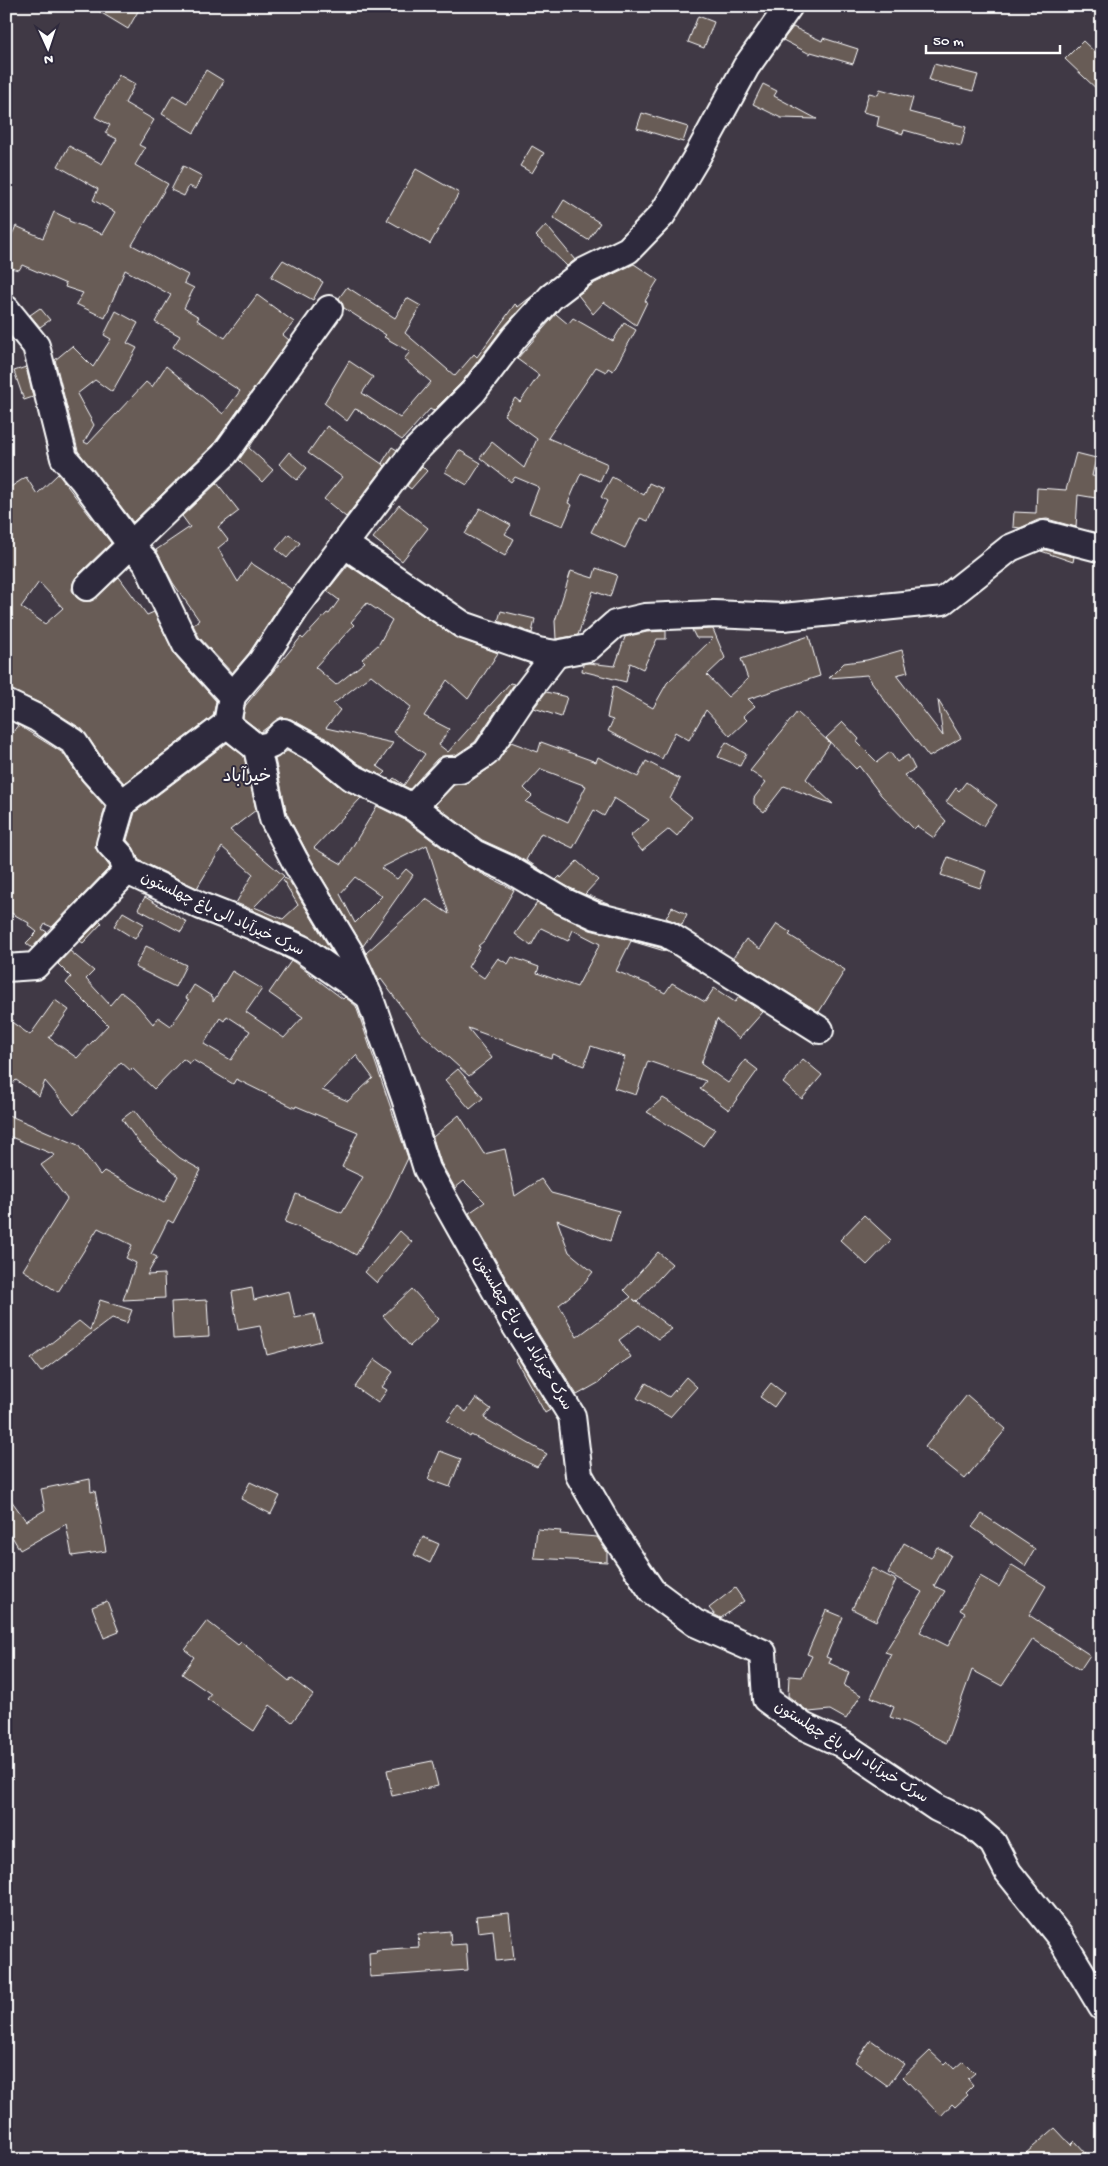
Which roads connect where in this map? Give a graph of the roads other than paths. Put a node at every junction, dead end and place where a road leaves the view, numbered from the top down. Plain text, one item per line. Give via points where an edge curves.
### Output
1 (789, 6) edge
2 (6, 309) edge
3 (328, 309) dead end
4 (344, 544) junction
5 (131, 545) junction
6 (1102, 549) edge
7 (87, 587) dead end
8 (556, 654) junction
9 (232, 696) junction
10 (6, 703) edge
11 (227, 724) junction
12 (257, 748) junction
13 (122, 803) junction
14 (412, 807) junction
15 (127, 871) junction
16 (6, 968) edge
17 (368, 996) junction
18 (820, 1030) dead end
19 (1102, 2007) edge

1 - 4 street via 746,67 662,215 628,250 585,271 551,297 514,338 473,392 414,452
2 - 5 street via 36,346 64,458
3 - 5 street via 224,455
4 - 8 street via 463,626
4 - 9 street via 261,662
5 - 7 street
5 - 9 street via 146,562 186,645
6 - 8 street via 1044,534 1010,548 943,601 783,617 714,614 645,617 616,624 588,648
8 - 14 street via 486,753 460,770 448,770
9 - 11 street
10 - 13 street via 74,742 93,771
11 - 12 street
11 - 13 street
12 - 14 street via 271,745 284,732 320,752 351,777
12 - 17 street via 273,819 349,951
13 - 15 street, سرک خیرآباد الی باغ چهلستون via 110,844 122,857
14 - 18 street via 474,852 562,901 596,916 667,934
15 - 16 street via 36,966
15 - 17 street, سرک خیرآباد الی باغ چهلستون via 302,949
17 - 19 street, سرک خیرآباد الی باغ چهلستون via 427,1169 513,1322 572,1416 579,1475 610,1530 652,1592 695,1623 764,1653 766,1699 803,1726 842,1744 937,1808 972,1825 993,1842 1008,1872 1060,1937

